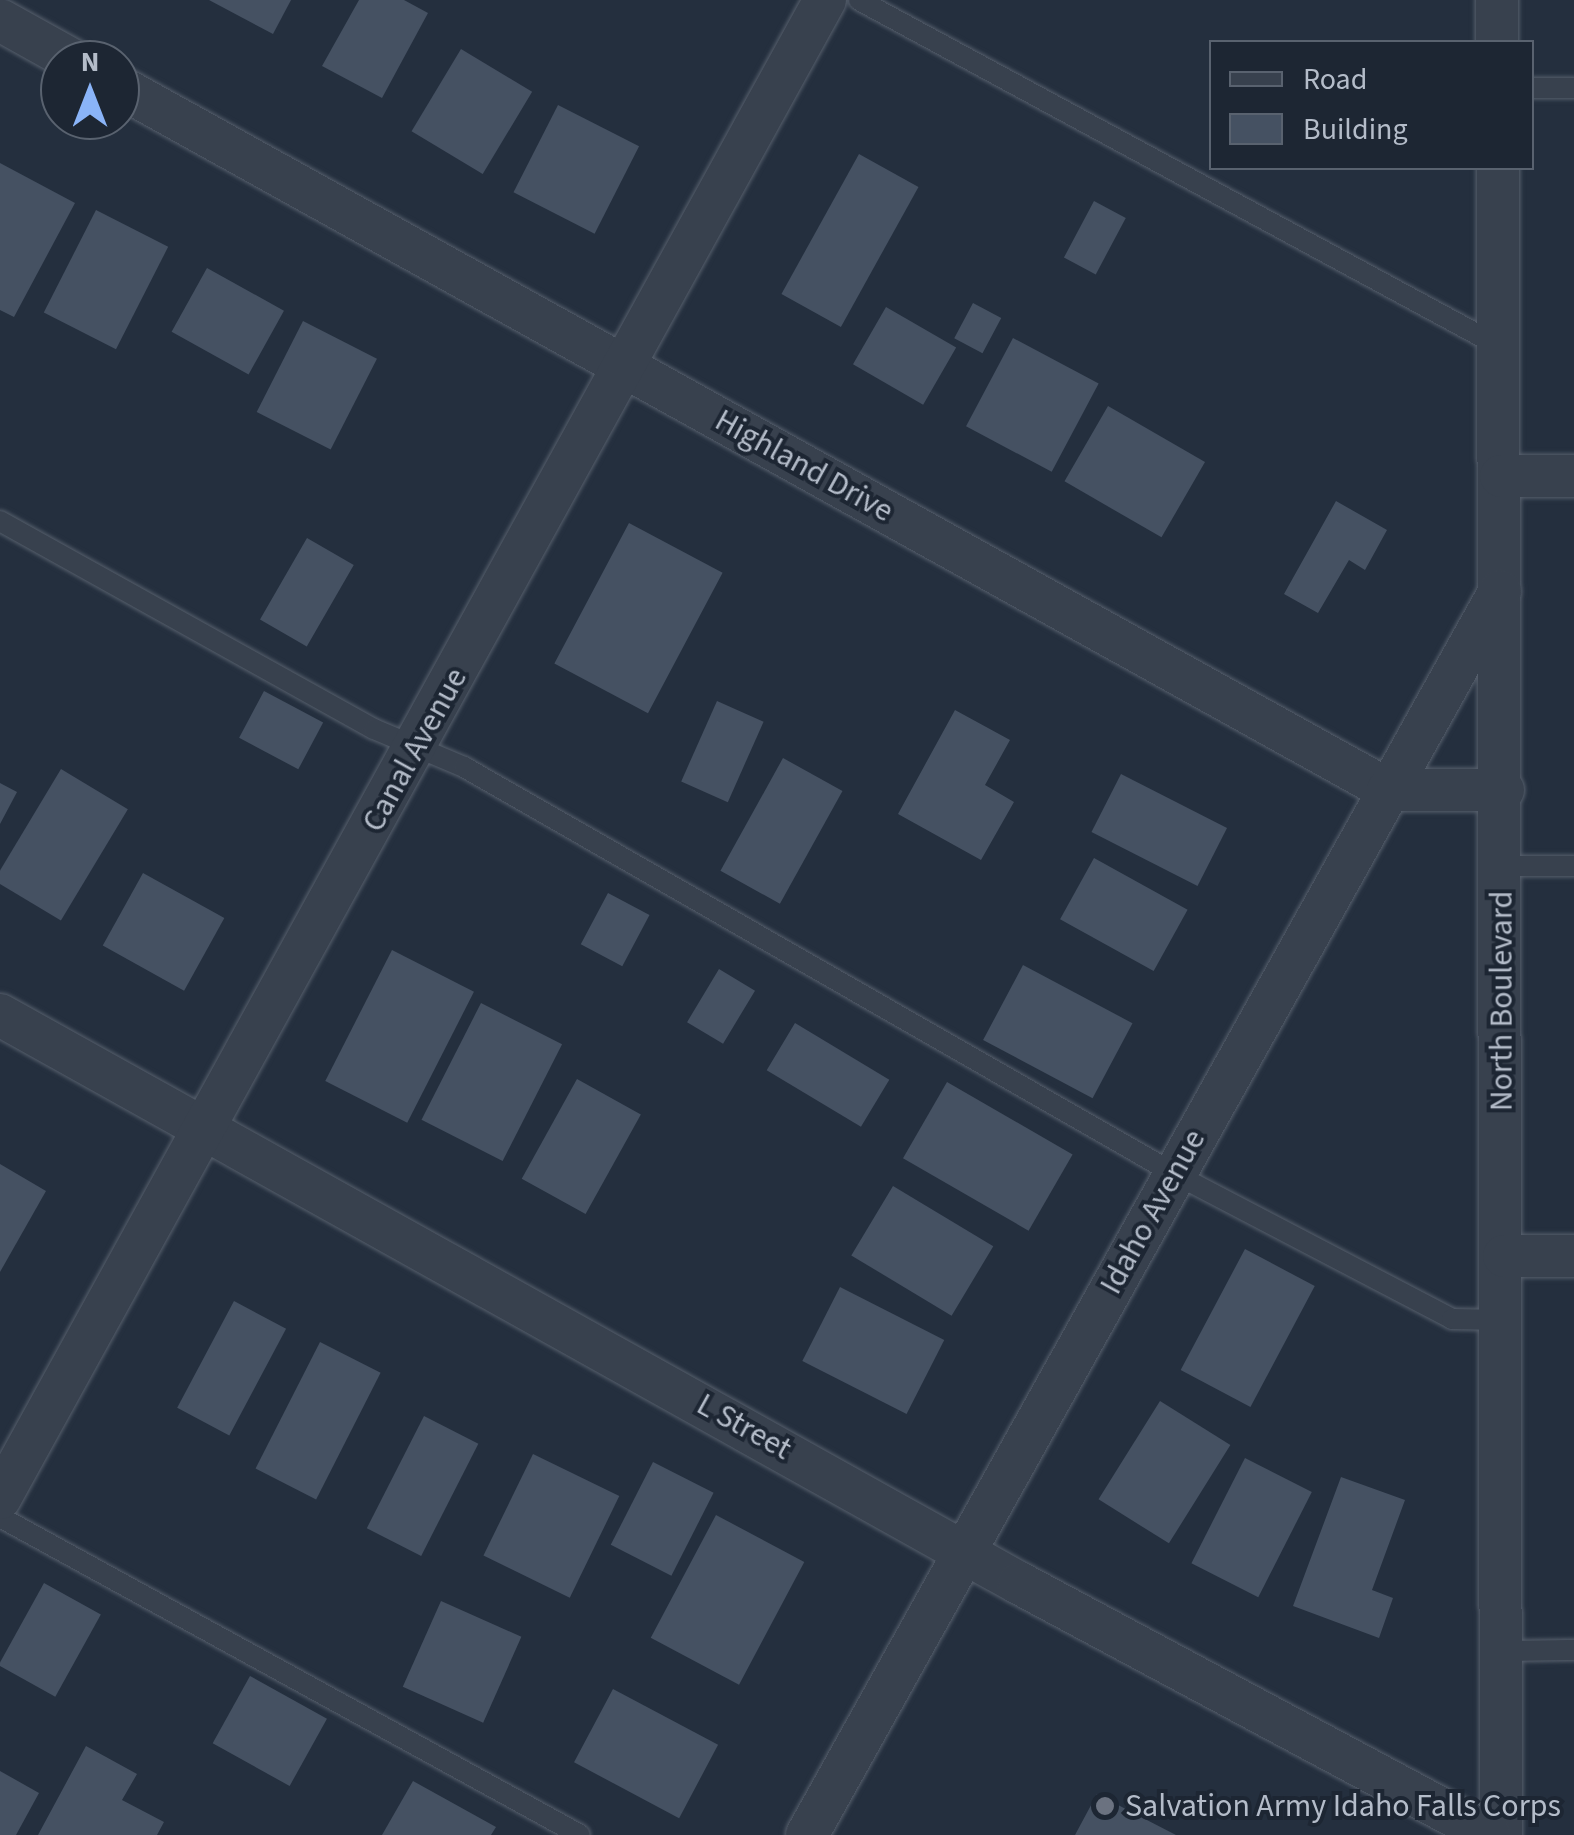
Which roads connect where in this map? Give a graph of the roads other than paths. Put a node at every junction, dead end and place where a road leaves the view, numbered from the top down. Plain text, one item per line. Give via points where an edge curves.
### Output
1 (825, 0) edge
2 (859, 0) edge
3 (1497, 0) edge
4 (0, 20) edge
5 (1497, 40) edge
6 (40, 42) edge
7 (1534, 88) edge
8 (1574, 88) edge
9 (140, 97) edge
10 (1498, 170) edge
11 (1499, 346) junction
12 (626, 368) junction
13 (1500, 476) junction
14 (1574, 476) edge
15 (0, 521) edge
16 (1500, 590) junction
17 (416, 747) junction
18 (1388, 790) junction
19 (1502, 790) junction
20 (1501, 866) junction
21 (1574, 866) edge
22 (0, 1015) edge
23 (205, 1129) junction
24 (1175, 1174) junction
25 (1504, 1256) junction
26 (1574, 1256) edge
27 (1504, 1320) junction
28 (0, 1498) edge
29 (0, 1517) edge
30 (962, 1550) junction
31 (1574, 1650) edge
32 (1500, 1651) junction
33 (580, 1835) edge
34 (807, 1835) edge
35 (1490, 1835) edge
36 (1500, 1835) edge

1 - 12 street, Canal Avenue
2 - 11 lane
3 - 5 street
4 - 6 street
7 - 8 lane
9 - 12 street, Highland Drive
10 - 11 street, North Boulevard
11 - 13 street, North Boulevard
12 - 17 street, Canal Avenue
12 - 18 street, Highland Drive
13 - 14 street
13 - 16 street, North Boulevard
15 - 17 lane
16 - 18 street, Idaho Avenue
16 - 19 street, North Boulevard
17 - 23 street, Canal Avenue
17 - 24 lane via 464,767
18 - 19 street, Highland Drive
18 - 24 street, Idaho Avenue
19 - 20 street, North Boulevard
20 - 21 lane
20 - 25 street, North Boulevard
22 - 23 street, L Street
23 - 28 street, Canal Avenue
23 - 30 street, L Street
24 - 27 lane via 1452,1319
24 - 30 street, Idaho Avenue
25 - 26 street
25 - 27 street, North Boulevard
27 - 32 street, North Boulevard
29 - 33 lane
30 - 34 street, Idaho Avenue
30 - 35 street, L Street
31 - 32 lane
32 - 36 street, North Boulevard

